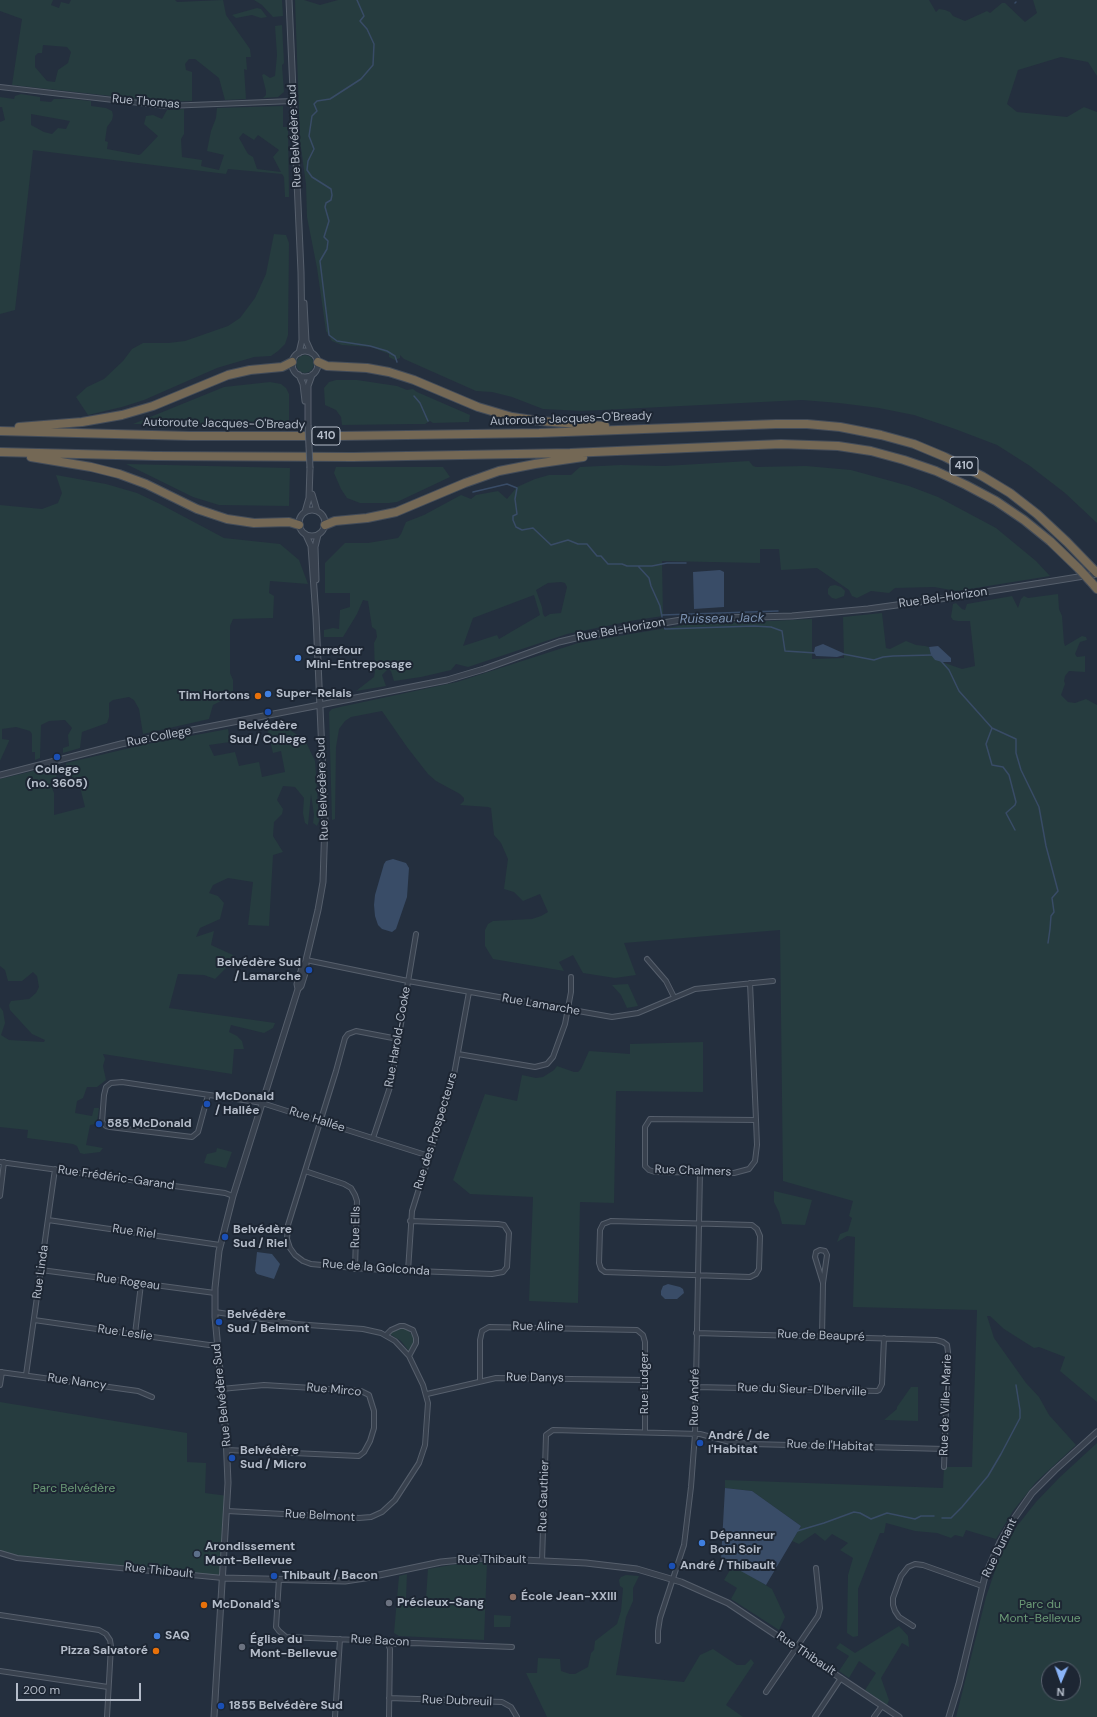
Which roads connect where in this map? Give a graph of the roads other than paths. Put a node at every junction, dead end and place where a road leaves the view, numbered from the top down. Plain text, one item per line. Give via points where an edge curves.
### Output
1 (289, 0) edge
2 (0, 87) edge
3 (293, 101) junction
4 (301, 272) junction
5 (299, 352) junction
6 (311, 352) junction
7 (292, 362) junction
8 (318, 362) junction
9 (299, 375) junction
10 (312, 375) junction
11 (307, 412) junction
12 (652, 429) junction
13 (0, 430) edge
14 (637, 450) junction
15 (1, 452) edge
16 (310, 481) junction
17 (317, 511) junction
18 (305, 512) junction
19 (299, 525) junction
20 (325, 525) junction
21 (306, 534) junction
22 (318, 535) junction
23 (1095, 571) edge
24 (1094, 586) edge
25 (316, 616) junction
26 (320, 705) junction
27 (0, 775) edge
28 (416, 934) dead end
29 (647, 959) dead end
30 (306, 960) junction
31 (571, 978) dead end
32 (408, 981) junction
33 (773, 981) dead end
34 (750, 983) junction
35 (469, 992) junction
36 (674, 997) junction
37 (568, 1010) junction
38 (398, 1039) junction
39 (458, 1054) junction
40 (208, 1095) junction
41 (262, 1103) junction
42 (756, 1120) junction
43 (320, 1121) junction
44 (373, 1138) junction
45 (429, 1156) junction
46 (2, 1162) edge
47 (55, 1169) junction
48 (305, 1171) junction
49 (700, 1172) junction
50 (0, 1196) edge
51 (232, 1196) junction
52 (48, 1220) junction
53 (410, 1221) junction
54 (699, 1223) junction
55 (220, 1245) junction
56 (355, 1268) junction
57 (41, 1270) junction
58 (408, 1271) junction
59 (698, 1276) junction
60 (823, 1283) junction
61 (141, 1284) junction
62 (215, 1293) junction
63 (214, 1312) junction
64 (34, 1320) junction
65 (696, 1333) junction
66 (135, 1334) junction
67 (386, 1335) junction
68 (643, 1335) joint
69 (822, 1336) junction
70 (884, 1338) junction
71 (945, 1344) joint
72 (217, 1345) junction
73 (409, 1356) junction
74 (1, 1372) edge
75 (26, 1375) junction
76 (480, 1380) junction
77 (645, 1380) junction
78 (0, 1384) edge
79 (696, 1387) junction
80 (221, 1389) junction
81 (427, 1394) junction
82 (152, 1397) dead end
83 (548, 1432) joint
84 (645, 1432) junction
85 (1097, 1432) edge
86 (695, 1434) junction
87 (945, 1449) junction
88 (227, 1450) junction
89 (944, 1468) dead end
90 (227, 1511) junction
91 (0, 1553) edge
92 (542, 1561) junction
93 (816, 1568) dead end
94 (223, 1578) junction
95 (279, 1579) junction
96 (673, 1579) junction
97 (982, 1586) junction
98 (0, 1615) edge
99 (913, 1626) dead end
100 (340, 1639) junction
101 (658, 1641) dead end
102 (388, 1644) junction
103 (512, 1647) dead end
104 (797, 1648) junction
105 (0, 1671) edge
106 (841, 1678) junction
107 (108, 1687) junction
108 (766, 1692) dead end
109 (389, 1698) junction
110 (882, 1706) junction
111 (107, 1717) edge
112 (214, 1717) edge
113 (335, 1717) edge
114 (389, 1717) edge
115 (517, 1717) edge
116 (815, 1717) edge
117 (874, 1717) edge
118 (898, 1717) edge
119 (949, 1717) edge

1 - 3 street, Rue Belvédère Sud
2 - 3 street, Rue Thomas via 166,106
3 - 4 street, Rue Belvédère Sud
4 - 5 street, Rue Belvédère Sud via 302,341
4 - 6 street, Rue Belvédère Sud via 306,341
5 - 6 street
5 - 7 street
6 - 8 street
7 - 9 street via 293,369
7 - 13 highway via 282,367 225,376 153,406 115,417
8 - 10 street via 317,369
8 - 12 highway via 327,366 368,368 392,373 474,406 512,417
9 - 10 street
9 - 11 street via 303,384
10 - 11 street via 308,386
11 - 16 street, bridge
12 - 13 highway, Autoroute Jacques-O'Bready / 410 via 471,435 326,436
12 - 23 highway, Autoroute Jacques-O'Bready / 410 via 807,424 861,430 906,441 960,464 1003,489 1046,522
14 - 15 highway, 410 via 337,457
14 - 20 highway via 512,468 473,480 394,512
14 - 24 highway, 410, bridge via 800,444 846,447 896,457 944,474 996,501 1037,530
15 - 19 highway via 119,474 200,510 227,519 254,523 290,522
16 - 17 street
16 - 18 street via 309,500
17 - 18 street
17 - 20 street via 324,518
18 - 19 street via 300,518
19 - 21 street via 301,531
20 - 22 street
21 - 22 street
21 - 25 street, Rue Belvédère Sud via 311,547
22 - 25 street, Rue Belvédère Sud via 315,547
23 - 26 street, Rue Bel-Horizon via 954,597 850,611 792,616 700,618 646,625 564,641 447,680
25 - 26 street, Rue Belvédère Sud
26 - 27 street, Rue College via 121,744
26 - 30 street, Rue Belvédère Sud via 325,821 324,865 321,895
28 - 32 street, Rue Harold-Cooke
29 - 36 street via 666,981
30 - 32 street, Rue Lamarche
30 - 41 street, Rue Belvédère Sud via 306,970
31 - 37 street
32 - 35 street, Rue Lamarche
32 - 38 street, Rue Harold-Cooke
33 - 34 street, Rue Lamarche
34 - 36 street, Rue Lamarche via 695,989
34 - 42 street, Rue Chalmers
35 - 37 street, Rue Lamarche
35 - 39 street, Rue des Prospecteurs
36 - 37 street, Rue Lamarche via 625,1016
37 - 39 street via 553,1057 544,1066 532,1067
38 - 43 street, Rue de la Golconda via 356,1031 346,1036
38 - 44 street, Rue Harold-Cooke via 391,1084
39 - 45 street, Rue des Prospecteurs via 452,1085
40 - 40 street, Rue Hallée via 116,1082 108,1085 104,1091 101,1119 106,1126 192,1137 198,1132
40 - 41 street, Rue Hallée
41 - 43 street, Rue Hallée
41 - 51 street, Rue Belvédère Sud
42 - 49 street, Rue Chalmers via 756,1158 749,1169 740,1172
42 - 49 street, Rue Chalmers via 653,1118 648,1121 645,1127 647,1168 655,1172
43 - 44 street, Rue Hallée
43 - 48 street, Rue de la Golconda
44 - 45 street, Rue Hallée
45 - 53 street, Rue des Prospecteurs
46 - 47 street, Rue Frédéric-Garand
46 - 50 street
47 - 51 street, Rue Frédéric-Garand
47 - 52 street, Rue Linda
48 - 56 street, Rue Ells via 344,1184 351,1188 355,1195
48 - 56 street, Rue de la Golconda via 287,1230 290,1248 307,1263
49 - 54 street, Rue André
51 - 55 street, Rue Belvédère Sud
52 - 55 street, Rue Riel
52 - 57 street, Rue Linda
53 - 58 street, Rue des Prospecteurs
53 - 58 street, Rue de la Golconda via 504,1225 509,1233 508,1264 503,1272 497,1274
54 - 59 street, Rue André
54 - 59 street via 752,1225 758,1229 760,1236 759,1269 756,1274 750,1277
54 - 59 street via 610,1221 602,1224 599,1263 605,1272
55 - 62 street, Rue Belvédère Sud
56 - 58 street, Rue de la Golconda
57 - 61 street, Rue Rogeau
57 - 64 street, Rue Linda
59 - 65 street, Rue André
60 - 60 street via 827,1255 825,1251 820,1250 814,1257
60 - 69 street
61 - 62 street, Rue Rogeau
61 - 66 street
62 - 63 street, Rue Belvédère Sud
63 - 67 street, Rue Belmont via 295,1324 363,1329
63 - 72 street, Rue Belvédère Sud
64 - 66 street, Rue Leslie
64 - 75 street, Rue Linda
65 - 69 street, Rue de Beaupré
65 - 79 street, Rue André
66 - 72 street, Rue Leslie
67 - 73 street, Rue Belmont via 400,1345
67 - 73 street via 400,1326 413,1330 416,1343
68 - 76 street, Rue Aline via 632,1329 489,1327 480,1335
68 - 77 street, Rue Ludger
69 - 70 street, Rue de Beaupré
70 - 71 street, Rue de Beaupré via 938,1340
70 - 79 street, Rue du Sieur-D'Iberville via 882,1384 877,1392
71 - 87 street, Rue de Ville-Marie via 948,1352
72 - 80 street, Rue Belvédère Sud
73 - 81 street, Rue Belmont
74 - 75 street, Rue Nancy
74 - 78 street
75 - 82 street, Rue Nancy via 138,1391
76 - 77 street, Rue Danys via 508,1377
76 - 81 street, Rue Danys
77 - 84 street, Rue Ludger
79 - 86 street, Rue André
80 - 88 street, Rue Belvédère Sud
80 - 88 street, Rue Mirco via 264,1386 360,1391 369,1395 374,1411 374,1428 370,1441 359,1456
81 - 90 street, Rue Belmont via 428,1424 422,1457 396,1500 382,1512 359,1518
83 - 84 street, Rue de l'Habitat
83 - 92 street, Rue Gauthier
84 - 86 street, Rue de l'Habitat
85 - 97 street, Rue Dunant via 1048,1477 1021,1507 1000,1542
86 - 87 street, Rue de l'Habitat via 746,1444
86 - 96 street, Rue André via 687,1533
87 - 89 street, Rue de Ville-Marie
88 - 90 street, Rue Belvédère Sud
90 - 94 street, Rue Belvédère Sud
91 - 94 street, Rue Thibault via 17,1558
92 - 95 street, Rue Thibault via 461,1559 351,1580
92 - 96 street, Rue Thibault via 616,1565
93 - 104 street via 820,1608 818,1616
94 - 95 street, Rue Thibault
94 - 112 street, Rue Belvédère Sud
95 - 100 street, Rue Bacon via 276,1627 282,1634 290,1637
96 - 101 street, Rue André via 660,1618
96 - 104 street, Rue Thibault via 728,1603
97 - 99 street via 923,1565 908,1567 901,1576 892,1605 899,1616
97 - 119 street, Rue Dunant via 960,1684
98 - 107 street via 100,1630 110,1640
100 - 102 street, Rue Bacon
100 - 113 street
102 - 103 street, Rue Bacon
102 - 109 street
104 - 106 street, Rue Thibault
104 - 108 street
105 - 107 street
106 - 110 street, Rue Thibault
106 - 116 street
107 - 111 street
109 - 114 street
109 - 115 street, Rue Dubreuil via 502,1702 511,1707
110 - 117 street
110 - 118 street, Rue Thibault

